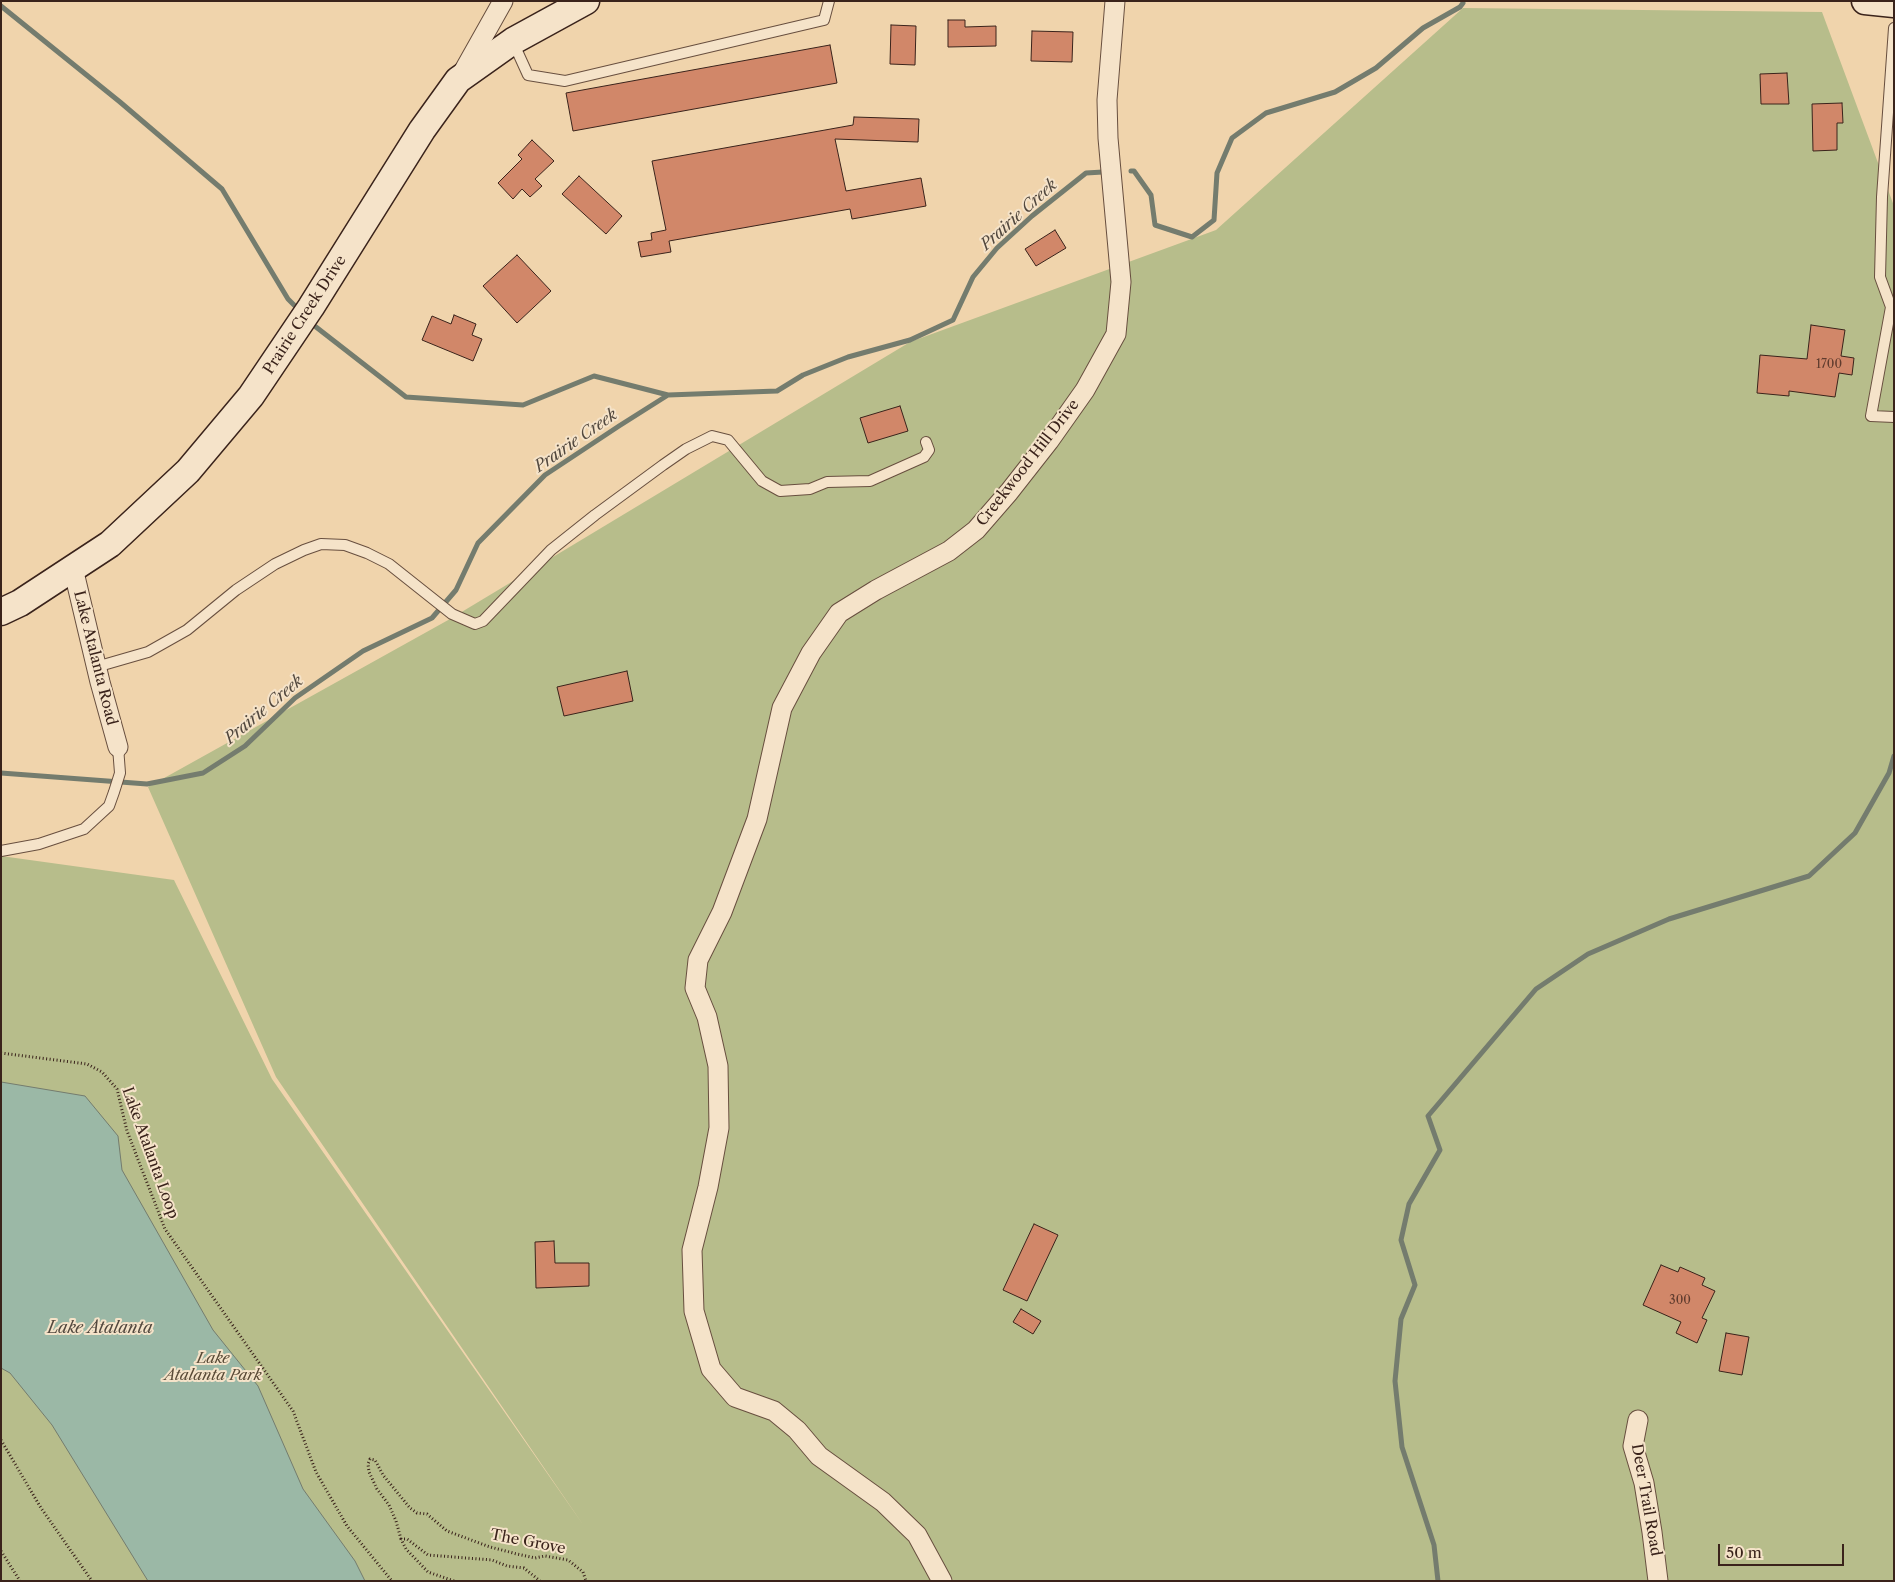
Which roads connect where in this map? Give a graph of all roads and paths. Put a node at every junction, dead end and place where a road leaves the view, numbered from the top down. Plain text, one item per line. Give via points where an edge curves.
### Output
1 (504, 1) edge
2 (586, 1) edge
3 (828, 1) edge
4 (1115, 1) edge
5 (1865, 1) edge
6 (1894, 4) edge
7 (1894, 28) edge
8 (512, 41) junction
9 (458, 80) junction
10 (1892, 308) edge
11 (1894, 417) edge
12 (926, 442) dead end
13 (73, 568) junction
14 (1, 612) edge
15 (96, 667) junction
16 (118, 747) joint
17 (1, 851) edge
18 (1, 1053) edge
19 (1638, 1420) dead end
20 (1, 1440) edge
21 (401, 1539) junction
22 (1, 1551) edge
23 (20, 1581) edge
24 (92, 1581) edge
25 (392, 1581) edge
26 (454, 1581) edge
27 (540, 1581) edge
28 (586, 1581) edge
29 (942, 1581) edge
30 (1658, 1581) edge

1 - 9 street
2 - 8 main road, Prairie Creek Drive
3 - 8 lane via 824,20 566,81 528,75
4 - 29 street, Creekwood Hill Drive via 1107,100 1121,282 1116,334 1085,390 1054,434 976,530 949,551 839,613 811,653 782,708 757,818 722,912 698,960 695,988 707,1017 718,1066 719,1128 692,1250 694,1311 711,1369 735,1397 774,1411 797,1430 819,1456 883,1502 917,1535
5 - 6 main road
7 - 10 lane via 1880,277
8 - 9 main road, Prairie Creek Drive
9 - 13 main road, Prairie Creek Drive via 422,130 251,396 188,471 110,544
10 - 11 lane via 1871,416
12 - 15 lane via 929,450 924,457 870,481 827,482 810,489 780,491 762,481 728,440 712,436 686,449 595,515 552,550 483,621 475,624 452,614 389,564 367,553 345,546 321,544 275,564 236,590 187,630 148,652
13 - 14 main road, Prairie Creek Drive
13 - 15 street, Lake Atalanta Road
15 - 16 street, Lake Atalanta Road
16 - 17 lane via 120,773 109,806 84,829 40,844
18 - 25 path, Lake Atalanta Loop via 87,1064 102,1072 117,1089 126,1131 165,1229 292,1411 316,1472 348,1526
19 - 30 street, Deer Trail Road via 1634,1446 1644,1483
20 - 24 path via 41,1508
21 - 26 path, The Grove via 406,1550 428,1572
21 - 27 path, The Grove via 407,1539 428,1555 492,1560 524,1568
21 - 28 path, The Grove via 389,1505 369,1472 370,1459 375,1460 382,1475 410,1508 427,1514 446,1531 517,1554 568,1560 583,1572
22 - 23 path

